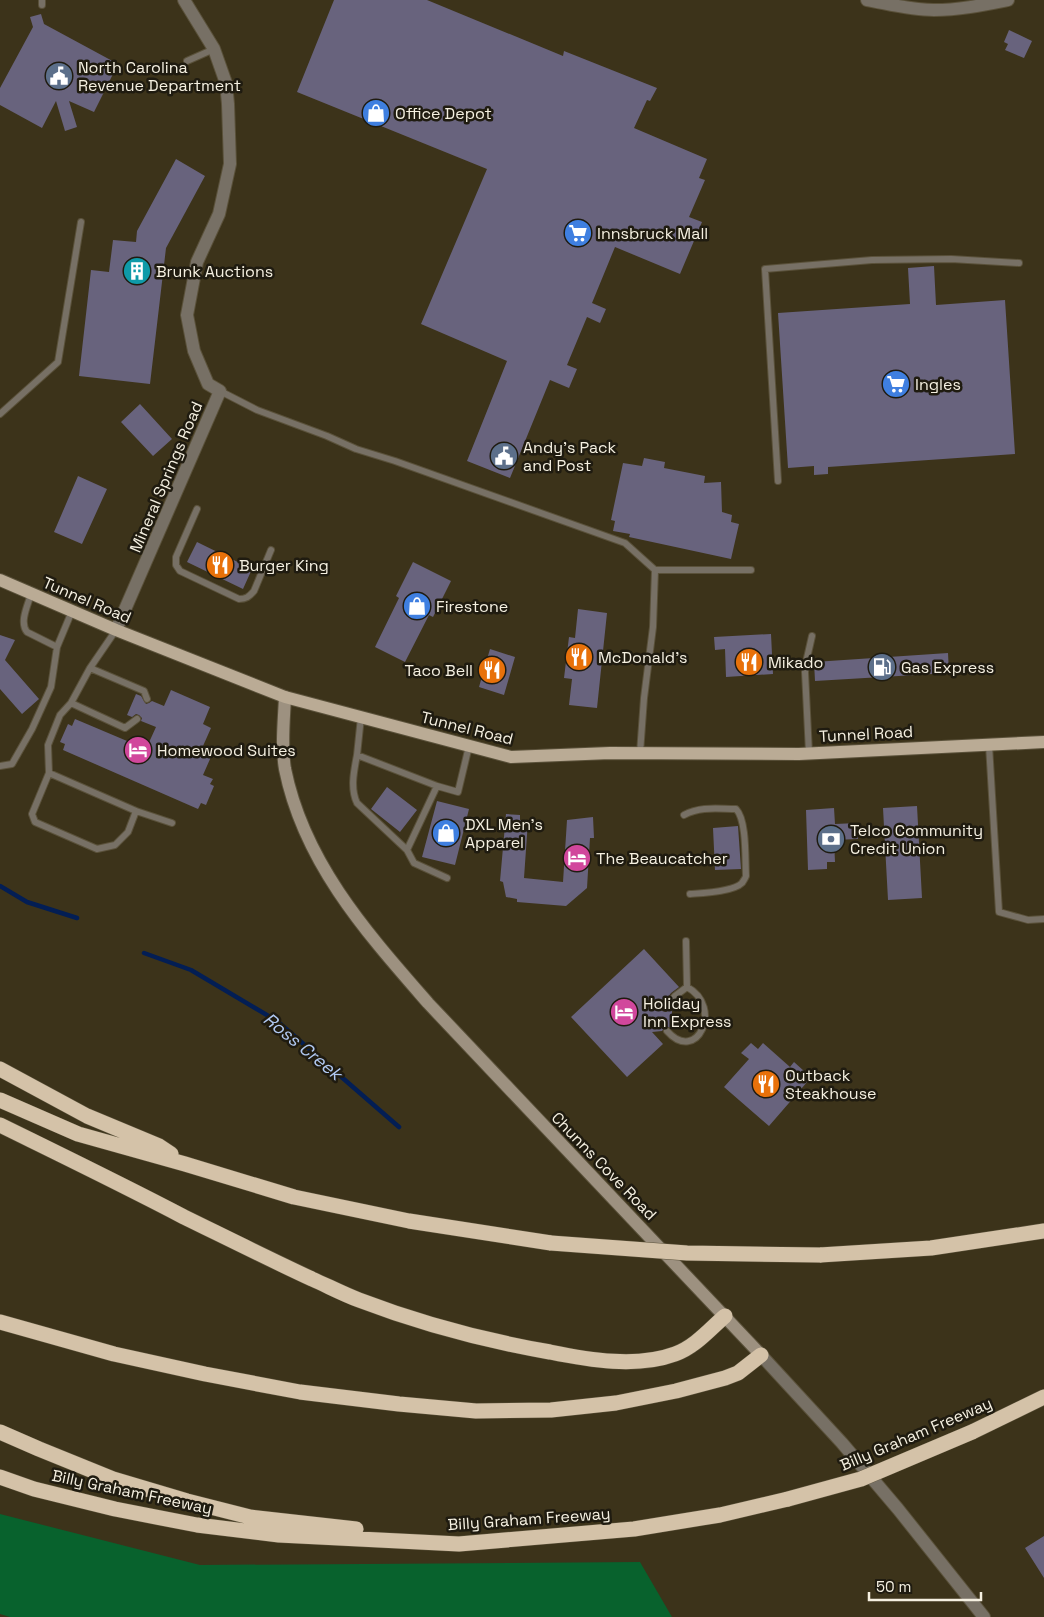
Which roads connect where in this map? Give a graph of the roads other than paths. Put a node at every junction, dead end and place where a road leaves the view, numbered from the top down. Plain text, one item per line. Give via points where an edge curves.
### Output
1 (184, 0) edge
2 (867, 0) edge
3 (1008, 0) edge
4 (214, 49) junction
5 (187, 62) dead end
6 (81, 222) dead end
7 (1019, 263) dead end
8 (220, 391) junction
9 (0, 414) edge
10 (778, 481) dead end
11 (197, 509) dead end
12 (271, 550) dead end
13 (655, 570) junction
14 (751, 570) dead end
15 (0, 580) edge
16 (31, 594) junction
17 (72, 611) junction
18 (116, 630) junction
19 (812, 636) dead end
20 (57, 647) junction
21 (90, 668) junction
22 (285, 697) junction
23 (147, 699) dead end
24 (71, 703) junction
25 (361, 717) junction
26 (137, 719) dead end
27 (1044, 742) edge
28 (990, 745) junction
29 (469, 746) junction
30 (640, 753) junction
31 (809, 753) junction
32 (357, 755) junction
33 (0, 766) edge
34 (49, 774) junction
35 (438, 786) junction
36 (136, 811) junction
37 (684, 816) dead end
38 (172, 823) dead end
39 (406, 850) junction
40 (447, 878) dead end
41 (690, 894) dead end
42 (1044, 919) edge
43 (686, 941) dead end
44 (687, 987) junction
45 (666, 1007) dead end
46 (667, 1031) dead end
47 (0, 1069) edge
48 (0, 1100) edge
49 (0, 1125) edge
50 (185, 1164) junction
51 (1044, 1231) edge
52 (725, 1316) junction
53 (0, 1322) edge
54 (761, 1354) junction
55 (1044, 1397) edge
56 (0, 1432) edge
57 (0, 1477) edge
58 (382, 1539) junction
59 (984, 1617) edge

1 - 4 street, Mineral Springs Road
2 - 3 street via 932,10
4 - 5 lane
4 - 8 street, Mineral Springs Road via 226,83 230,164 219,214 197,262 187,315 194,351 208,384
6 - 9 lane via 58,362
7 - 10 lane via 951,259 872,260 765,269
8 - 13 lane via 257,410 356,449 625,543
8 - 18 street, Mineral Springs Road
11 - 12 lane via 176,557 180,571 244,599 254,591
13 - 14 lane
13 - 30 lane via 653,627
15 - 16 main road, Tunnel Road
16 - 17 main road, Tunnel Road
16 - 20 lane via 24,628
17 - 18 main road, Tunnel Road
17 - 20 lane
18 - 21 lane
18 - 22 main road, Tunnel Road
19 - 31 lane via 805,672
20 - 33 lane via 51,687 32,729 12,764
21 - 23 lane via 144,691
21 - 24 lane
22 - 25 main road, Tunnel Road
22 - 52 main road, Chunns Cove Road via 285,767 291,794 317,859 338,893 428,1004
24 - 26 lane via 125,728
24 - 34 lane via 60,715 48,745
25 - 29 main road, Tunnel Road
25 - 32 lane
27 - 28 main road, Tunnel Road
28 - 31 main road, Tunnel Road
28 - 42 lane via 999,912 1028,920
29 - 30 main road, Tunnel Road via 511,757
29 - 35 lane via 458,792
30 - 31 main road, Tunnel Road
32 - 35 lane
32 - 39 lane via 353,773 357,804
34 - 36 lane
34 - 36 lane via 32,814 35,822 97,849 115,845 128,832
35 - 39 lane
36 - 38 lane
37 - 41 lane via 702,809 736,809 743,826 746,876 742,883
39 - 40 lane via 414,864
43 - 44 lane
44 - 45 lane
44 - 46 lane via 696,992 702,1003 706,1017 704,1029 695,1039 686,1042 677,1040
47 - 50 highway via 87,1116 159,1146
48 - 50 highway via 78,1134
49 - 52 highway via 359,1300 446,1328 578,1358 642,1360 675,1354 687,1348
50 - 51 highway, bridge via 294,1197 352,1210 551,1243 688,1253 820,1255 931,1248
52 - 54 main road, Chunns Cove Road
53 - 54 highway via 114,1354 233,1380 300,1392 476,1411 551,1410 616,1403 725,1378
54 - 59 street, Chunns Cove Road via 898,1509
55 - 58 highway, Billy Graham Freeway, bridge via 861,1479 720,1515 634,1530 459,1544
56 - 58 highway via 113,1479 187,1501 250,1516 356,1529
57 - 58 highway, Billy Graham Freeway via 34,1489 197,1526 279,1535

